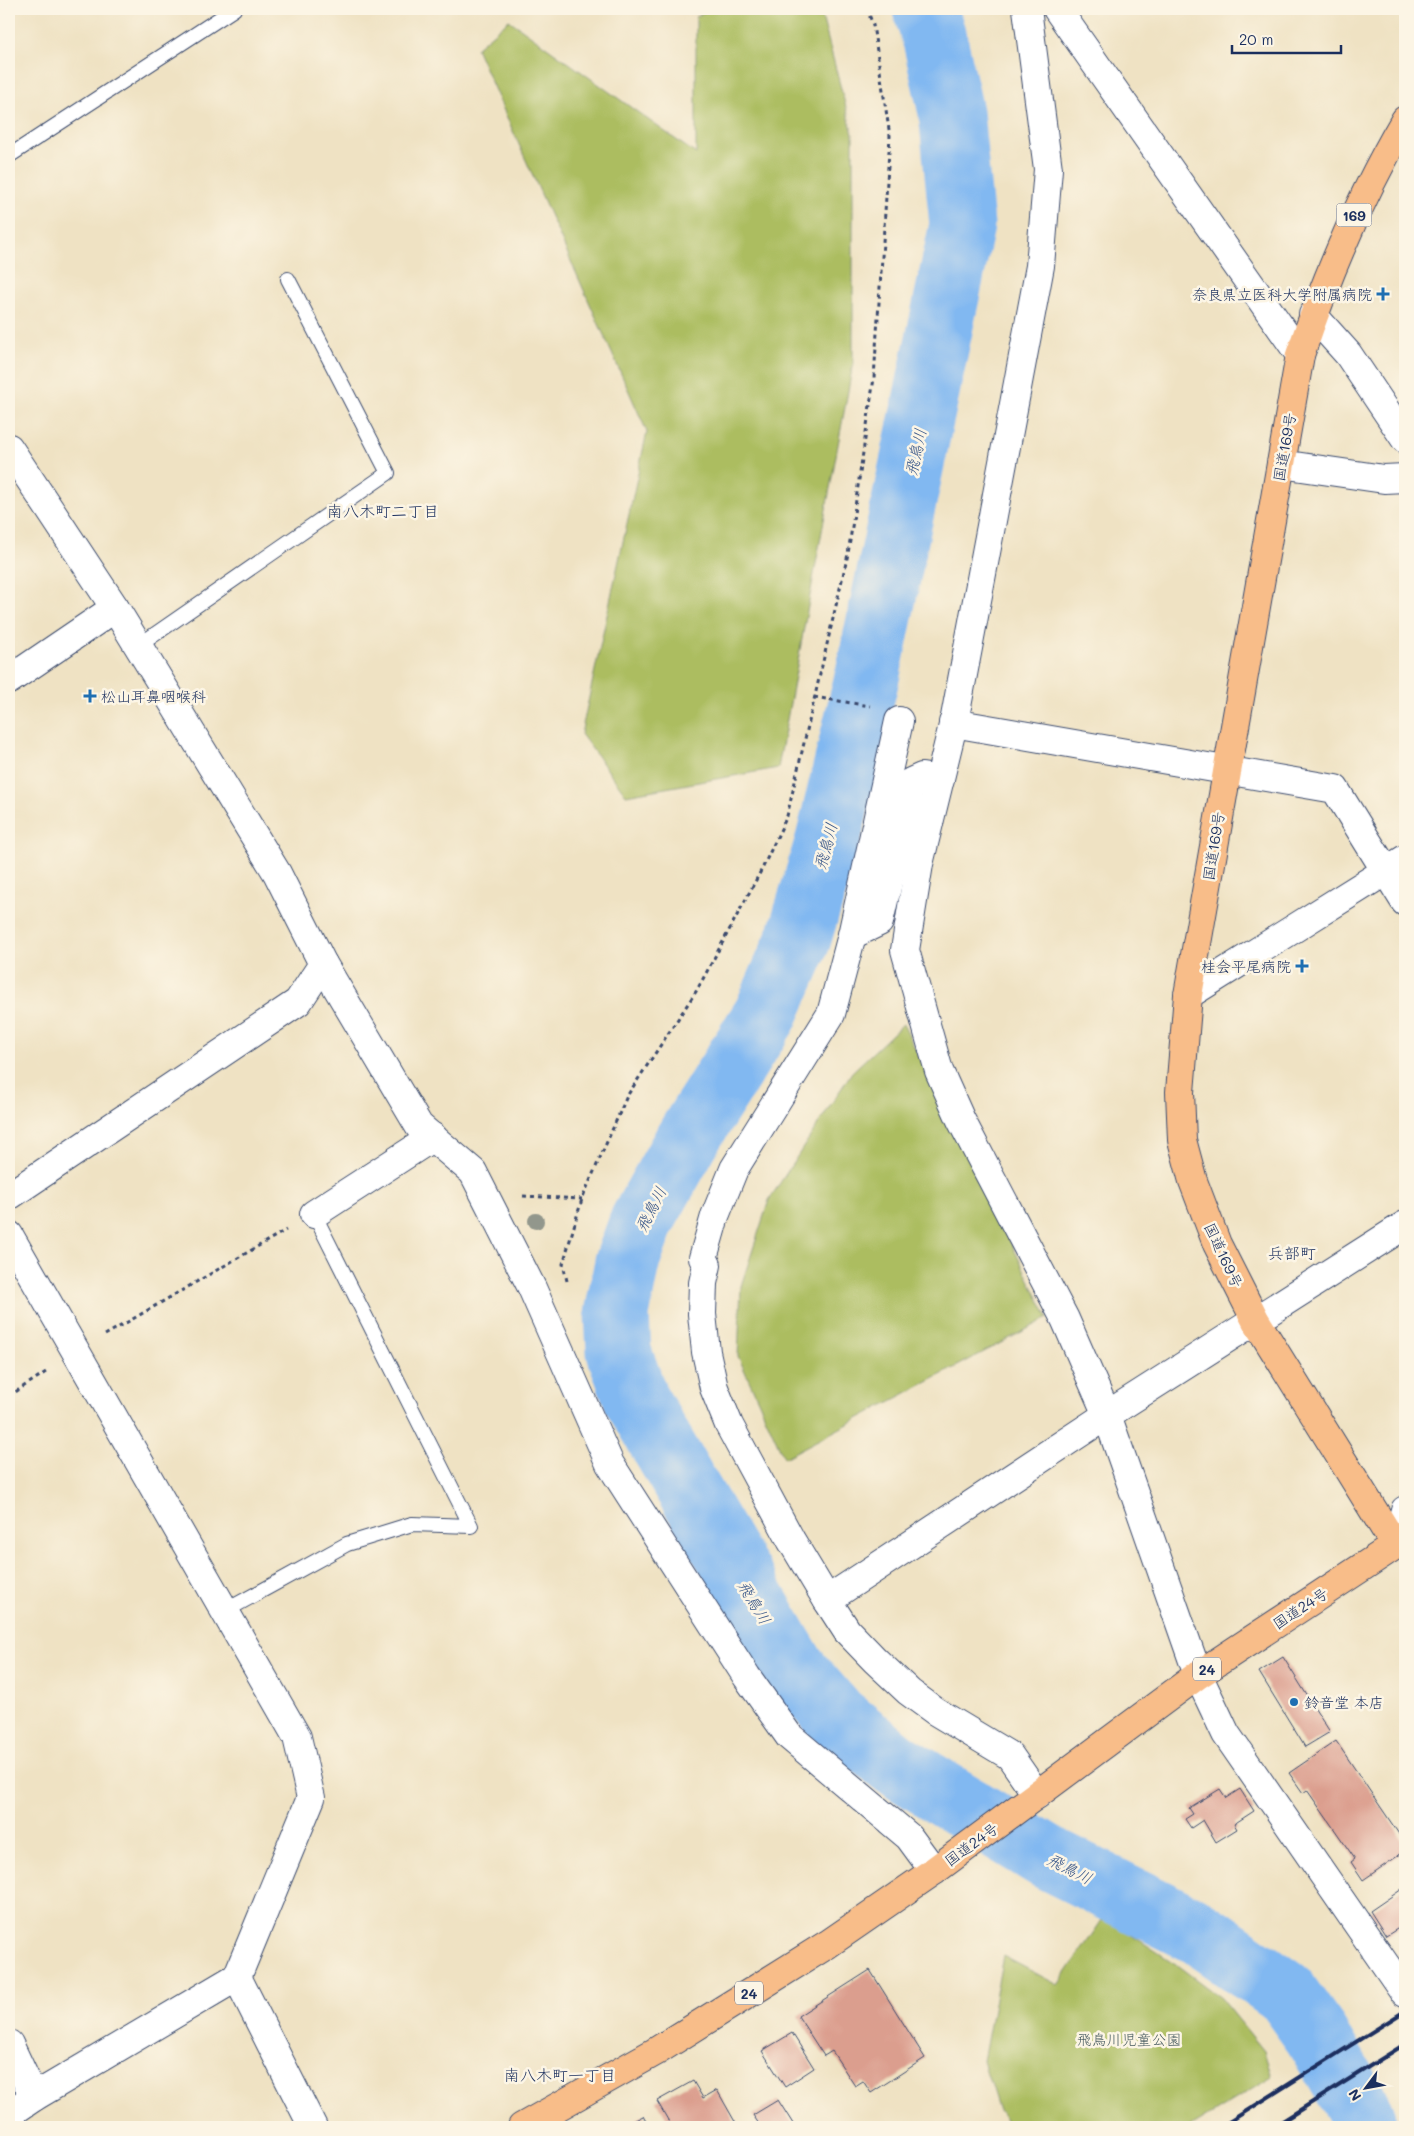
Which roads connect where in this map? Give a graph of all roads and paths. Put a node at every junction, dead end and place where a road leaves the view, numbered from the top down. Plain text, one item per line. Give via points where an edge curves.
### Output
1 (234, 9) edge
2 (867, 9) edge
3 (1026, 9) edge
4 (1058, 9) edge
5 (1405, 120) edge
6 (9, 156) edge
7 (288, 279) dead end
8 (1313, 315) junction
9 (1300, 355) junction
10 (1405, 439) edge
11 (9, 448) edge
12 (1281, 464) junction
13 (1405, 478) edge
14 (115, 608) junction
15 (138, 646) junction
16 (9, 680) edge
17 (814, 697) junction
18 (888, 714) joint
19 (954, 722) junction
20 (1226, 771) junction
21 (940, 780) junction
22 (1396, 865) edge
23 (1405, 902) edge
24 (852, 935) junction
25 (323, 964) junction
26 (1188, 995) junction
27 (433, 1137) junction
28 (484, 1195) junction
29 (9, 1196) edge
30 (582, 1199) junction
31 (314, 1214) junction
32 (1405, 1225) edge
33 (9, 1235) edge
34 (568, 1282) dead end
35 (1256, 1321) junction
36 (76, 1353) junction
37 (9, 1396) edge
38 (1107, 1415) junction
39 (1405, 1510) edge
40 (1403, 1547) edge
41 (826, 1600) junction
42 (225, 1611) junction
43 (1198, 1675) junction
44 (1031, 1799) junction
45 (934, 1871) junction
46 (237, 1977) junction
47 (1405, 1993) edge
48 (9, 2044) edge
49 (34, 2097) junction
50 (9, 2114) edge
51 (314, 2127) edge
52 (522, 2127) edge

1 - 6 lane
2 - 17 path via 890,136 874,378 848,554
3 - 19 street via 1048,169 1040,266
4 - 9 street
5 - 8 highway, 国道169号 / 169 via 1354,215
7 - 15 lane via 388,473
8 - 9 highway, 国道169号 / 169
8 - 10 street via 1348,354
9 - 12 highway, 国道169号 / 169
11 - 14 street
12 - 13 street via 1384,479
12 - 20 highway, 国道169号 / 169
14 - 15 street
14 - 16 street
15 - 25 street via 277,874
17 - 18 path
17 - 30 path via 787,816 697,990 626,1096
18 - 24 street
19 - 20 street
19 - 21 street
20 - 22 street via 1335,789
20 - 26 highway, 国道169号 / 169
21 - 24 street via 922,777 911,782 879,922
21 - 38 street via 919,864 905,950 939,1071 961,1120 1065,1319
22 - 23 street
22 - 26 street
24 - 41 street via 831,1014 734,1170 715,1216 703,1258 707,1265 702,1314 714,1388 733,1432
25 - 27 street via 420,1126
25 - 29 street via 298,1002
26 - 35 highway, 国道169号 / 169 via 1180,1092 1182,1140 1193,1181 1217,1244
27 - 28 street via 473,1172
27 - 31 street
28 - 30 path
28 - 45 street via 532,1288 610,1464 747,1676 789,1736 909,1837
30 - 34 path via 563,1264
31 - 36 path
31 - 42 lane via 471,1526 412,1524 347,1544
32 - 35 street
33 - 36 street
35 - 38 street
35 - 40 highway, 国道169号 / 169
36 - 37 path
36 - 42 street
38 - 41 street
38 - 43 street
39 - 40 street
40 - 43 highway, 国道24号 / 24
41 - 44 street via 847,1631 909,1692 1010,1756
42 - 46 street via 298,1737 311,1798
43 - 44 highway, 国道24号 / 24
43 - 47 street via 1226,1734
44 - 45 highway, 国道24号 / 24
45 - 52 highway, 国道24号 / 24 via 828,1944 664,2047
46 - 49 street
46 - 51 street
48 - 49 street
49 - 50 street

